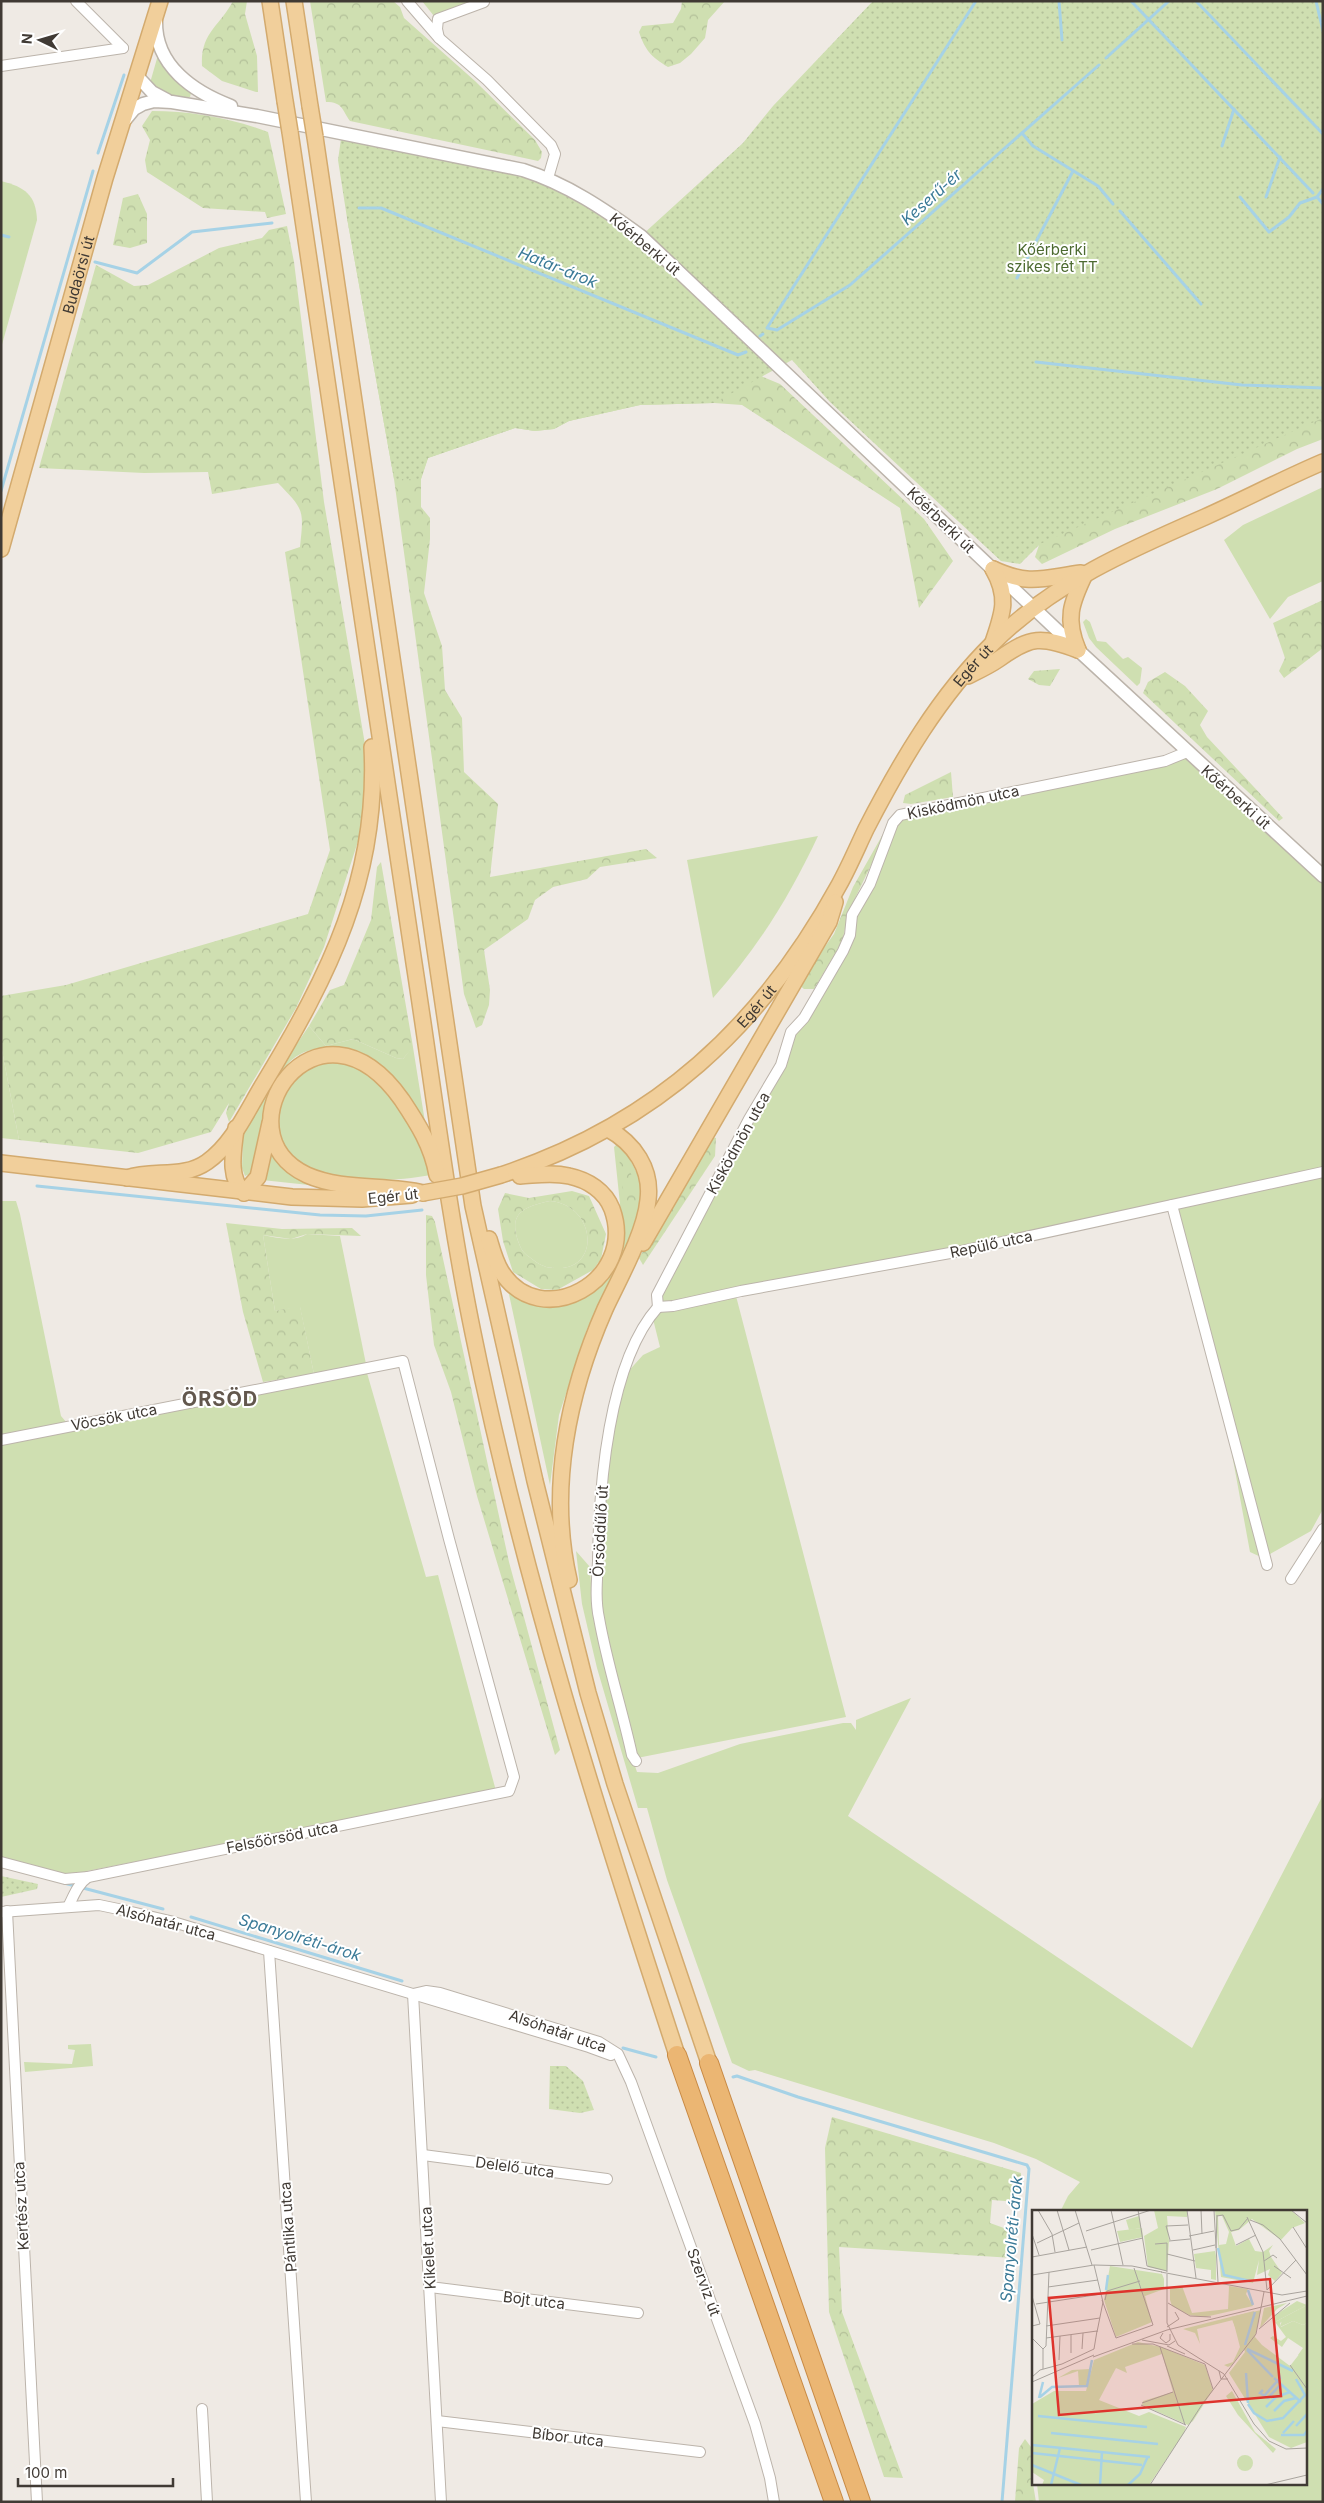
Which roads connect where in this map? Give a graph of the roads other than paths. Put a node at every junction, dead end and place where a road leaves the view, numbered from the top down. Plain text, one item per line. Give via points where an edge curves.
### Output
1 (76, 1) edge
2 (270, 1) edge
3 (294, 1) edge
4 (407, 1) edge
5 (484, 2) edge
6 (158, 5) edge
7 (439, 38) junction
8 (1, 66) edge
9 (138, 77) junction
10 (172, 102) junction
11 (257, 116) junction
12 (123, 122) junction
13 (548, 178) junction
14 (1323, 462) edge
15 (1, 549) edge
16 (992, 569) junction
17 (1085, 572) junction
18 (1034, 608) junction
19 (993, 642) junction
20 (1078, 650) junction
21 (368, 663) junction
22 (960, 681) junction
23 (1187, 752) junction
24 (1323, 876) edge
25 (839, 885) junction
26 (271, 1119) junction
27 (236, 1128) junction
28 (608, 1129) junction
29 (1, 1163) edge
30 (1323, 1172) edge
31 (501, 1175) junction
32 (127, 1178) junction
33 (244, 1192) junction
34 (423, 1193) junction
35 (1172, 1205) junction
36 (473, 1206) junction
37 (460, 1260) junction
38 (615, 1289) junction
39 (658, 1307) junction
40 (1, 1440) edge
41 (1323, 1529) edge
42 (1267, 1565) dead end
43 (1291, 1579) dead end
44 (588, 1693) junction
45 (636, 1761) dead end
46 (509, 1791) joint
47 (1, 1862) edge
48 (85, 1879) junction
49 (69, 1905) junction
50 (4, 1911) edge
51 (269, 1951) junction
52 (414, 1994) junction
53 (677, 2055) joint
54 (709, 2063) joint
55 (624, 2066) joint
56 (423, 2155) junction
57 (607, 2179) dead end
58 (430, 2288) junction
59 (638, 2313) dead end
60 (202, 2409) dead end
61 (437, 2421) junction
62 (700, 2452) dead end
63 (37, 2502) edge
64 (207, 2502) edge
65 (306, 2502) edge
66 (441, 2502) edge
67 (774, 2502) edge
68 (834, 2502) edge
69 (861, 2502) edge

1 - 8 street via 123,48
2 - 21 main road, bridge
3 - 36 main road, bridge
4 - 7 street
5 - 7 street via 438,18 436,29
6 - 9 main road, Budaörsi út
6 - 11 street, Kőérberki út via 157,38 182,80 212,99
7 - 13 street via 487,80 551,145 555,154
9 - 10 street, Kőérberki út via 152,92
9 - 12 main road, Budaörsi út
10 - 11 street, Kőérberki út
10 - 12 street, Kőérberki út via 143,104
11 - 13 street, Kőérberki út via 482,160
12 - 15 main road, Budaörsi út
13 - 16 street, Kőérberki út via 610,213 641,236
14 - 17 main road, Egér út
16 - 17 main road via 1026,580
16 - 18 street, Kőérberki út
16 - 19 main road via 1004,598
17 - 18 main road, Egér út
17 - 20 main road via 1069,620
18 - 19 main road, Egér út
18 - 20 street, Kőérberki út
19 - 22 main road, Egér út
20 - 22 main road via 1035,640 1020,644
20 - 23 street, Kőérberki út
21 - 27 main road via 373,762 371,812 354,901 321,982
21 - 37 main road
22 - 25 main road, Egér út via 942,702 903,762
23 - 24 street, Kőérberki út
23 - 39 street, Kisködmön utca via 1165,761 900,815 890,831 870,884 852,915 850,935 843,951 804,1018 791,1032 781,1065 749,1119 657,1295
25 - 28 main road, Egér út via 792,962 751,1014 675,1085
25 - 38 main road via 829,922
26 - 33 main road via 258,1177
26 - 34 main road via 281,1153 307,1175
26 - 37 main road via 274,1098 281,1085 292,1071 308,1061 343,1055 376,1070 404,1103 429,1145 449,1236
27 - 32 main road via 219,1151 196,1169 180,1173 141,1173
27 - 33 main road via 234,1178
28 - 31 main road, Egér út via 558,1155
28 - 38 main road via 624,1137 632,1146 642,1162 648,1186 642,1222
29 - 32 main road, Egér út
30 - 35 street, Repülő utca
31 - 34 main road, Egér út, bridge
31 - 36 main road via 564,1175 584,1181 601,1192 614,1217 616,1239 608,1264 595,1281 579,1292 558,1298 547,1299 528,1293 508,1280 502,1271
32 - 33 main road, Egér út
33 - 34 main road, Egér út via 353,1199
35 - 39 street, Repülő utca via 961,1251
35 - 42 street
36 - 44 main road via 535,1481
37 - 53 main road via 473,1334 554,1668
38 - 44 main road via 584,1362 562,1461 567,1570 588,1654
39 - 45 street, Örsöddűlő út via 640,1330 621,1381 599,1506 598,1617
40 - 46 street, Vöcsök utca via 403,1361 514,1777
41 - 43 street
44 - 54 main road via 615,1784
46 - 48 street, Felsőörsöd utca
47 - 48 street via 65,1879
48 - 49 street
49 - 50 street, Alsóhatár utca
49 - 51 street, Alsóhatár utca via 99,1904 170,1921
50 - 63 street, Kertész utca
51 - 52 street, Alsóhatár utca
51 - 65 street, Pántlika utca
52 - 55 street, Alsóhatár utca via 426,1991 440,1993 599,2042 618,2054
52 - 56 street, Kikelet utca
53 - 68 highway
54 - 69 highway
55 - 67 street, Szerviz út via 756,2424
56 - 57 street, Delelő utca
56 - 58 street, Kikelet utca
58 - 59 street, Bojt utca
58 - 61 street, Kikelet utca
60 - 64 street
61 - 62 street, Bíbor utca
61 - 66 street, Kikelet utca

